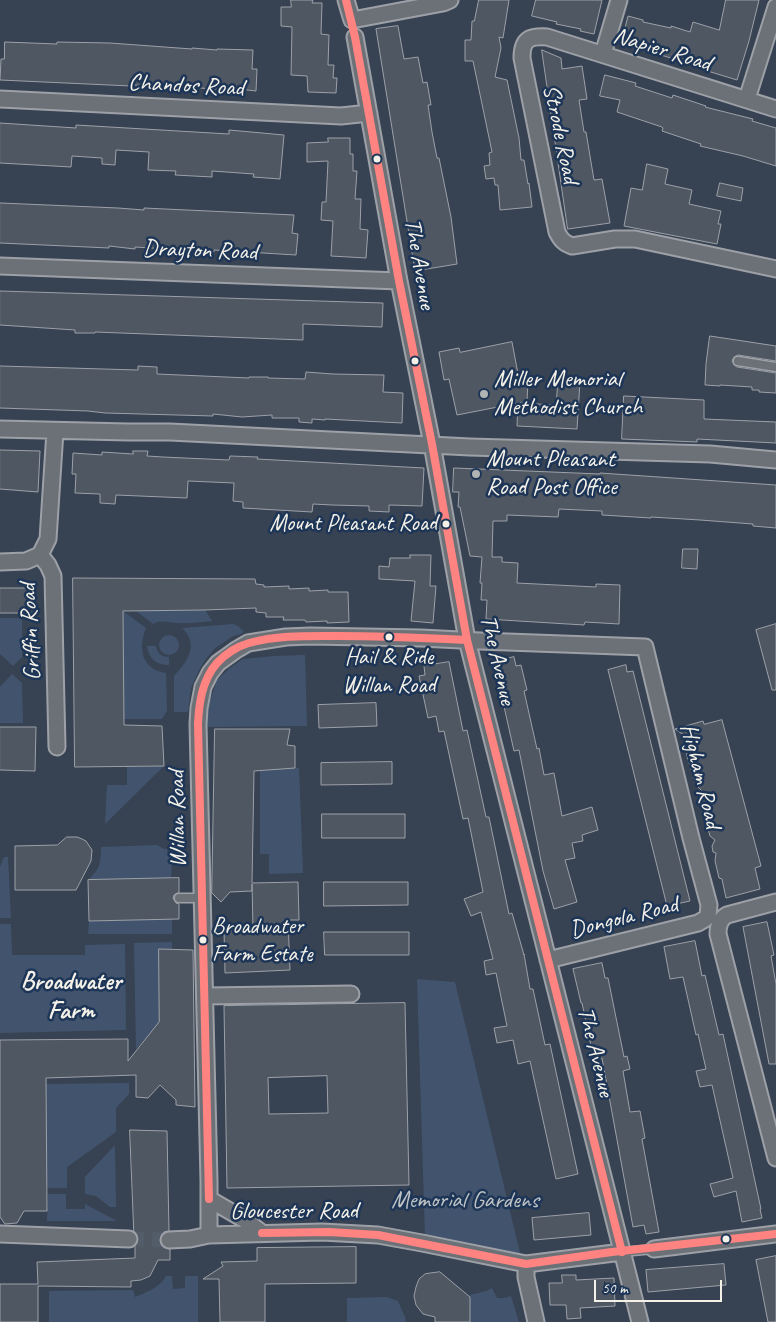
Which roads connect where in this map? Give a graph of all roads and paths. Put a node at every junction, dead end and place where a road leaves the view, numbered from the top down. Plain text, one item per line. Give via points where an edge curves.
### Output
1 (346, 0) edge
2 (450, 0) edge
3 (619, 0) edge
4 (776, 7) edge
5 (352, 20) junction
6 (535, 37) joint
7 (356, 38) joint
8 (603, 54) junction
9 (0, 99) edge
10 (747, 99) junction
11 (776, 109) edge
12 (370, 114) junction
13 (0, 266) edge
14 (776, 269) edge
15 (399, 281) junction
16 (738, 361) dead end
17 (776, 367) edge
18 (0, 429) edge
19 (55, 430) junction
20 (432, 444) junction
21 (776, 460) edge
22 (40, 555) junction
23 (0, 562) edge
24 (467, 640) junction
25 (646, 646) joint
26 (57, 747) dead end
27 (179, 898) dead end
28 (202, 898) junction
29 (776, 902) edge
30 (714, 920) junction
31 (548, 960) junction
32 (351, 994) dead end
33 (205, 996) junction
34 (776, 1158) edge
35 (209, 1198) junction
36 (262, 1233) junction
37 (0, 1234) edge
38 (776, 1234) edge
39 (209, 1235) junction
40 (129, 1239) tunnel mouth
41 (169, 1240) tunnel mouth
42 (654, 1249) joint
43 (622, 1252) junction
44 (526, 1264) junction
45 (536, 1322) edge
46 (640, 1322) edge

1 - 5 street, The Avenue
2 - 5 street
3 - 8 street
4 - 10 street
5 - 7 lane, The Avenue
6 - 8 street, Napier Road via 547,37
6 - 14 street, Strode Road via 524,43 522,58 560,239 572,246 615,239 645,240
7 - 12 street, The Avenue
8 - 10 street, Napier Road
9 - 12 street, Chandos Road via 341,116
10 - 11 street, Napier Road
12 - 15 street, The Avenue
13 - 15 street, Drayton Road
15 - 20 street, The Avenue
16 - 17 lane
18 - 19 street
19 - 20 street
19 - 22 street, Griffin Road via 48,539
20 - 21 street via 710,454
20 - 24 street, The Avenue
22 - 23 street via 26,561
22 - 26 street, Griffin Road via 53,576
24 - 25 street, Willan Road
24 - 28 street, Willan Road via 286,637 248,643 218,663 203,687 199,708
24 - 31 street, The Avenue
25 - 30 street, Higham Road via 691,838
27 - 28 lane
28 - 33 street, Willan Road
29 - 30 street, Dongola Road
30 - 31 street, Dongola Road via 705,919
30 - 34 street, Higham Road
31 - 43 street, The Avenue
32 - 33 street
33 - 35 street, Willan Road
35 - 36 street
35 - 39 street, Willan Road
36 - 39 street, Gloucester Road
36 - 44 street, Gloucester Road via 378,1235
37 - 40 street
38 - 42 street, Gloucester Road
39 - 41 street, Gloucester Road
42 - 43 lane, Gloucester Road
43 - 44 street, Gloucester Road
43 - 46 street, The Avenue
44 - 45 street

